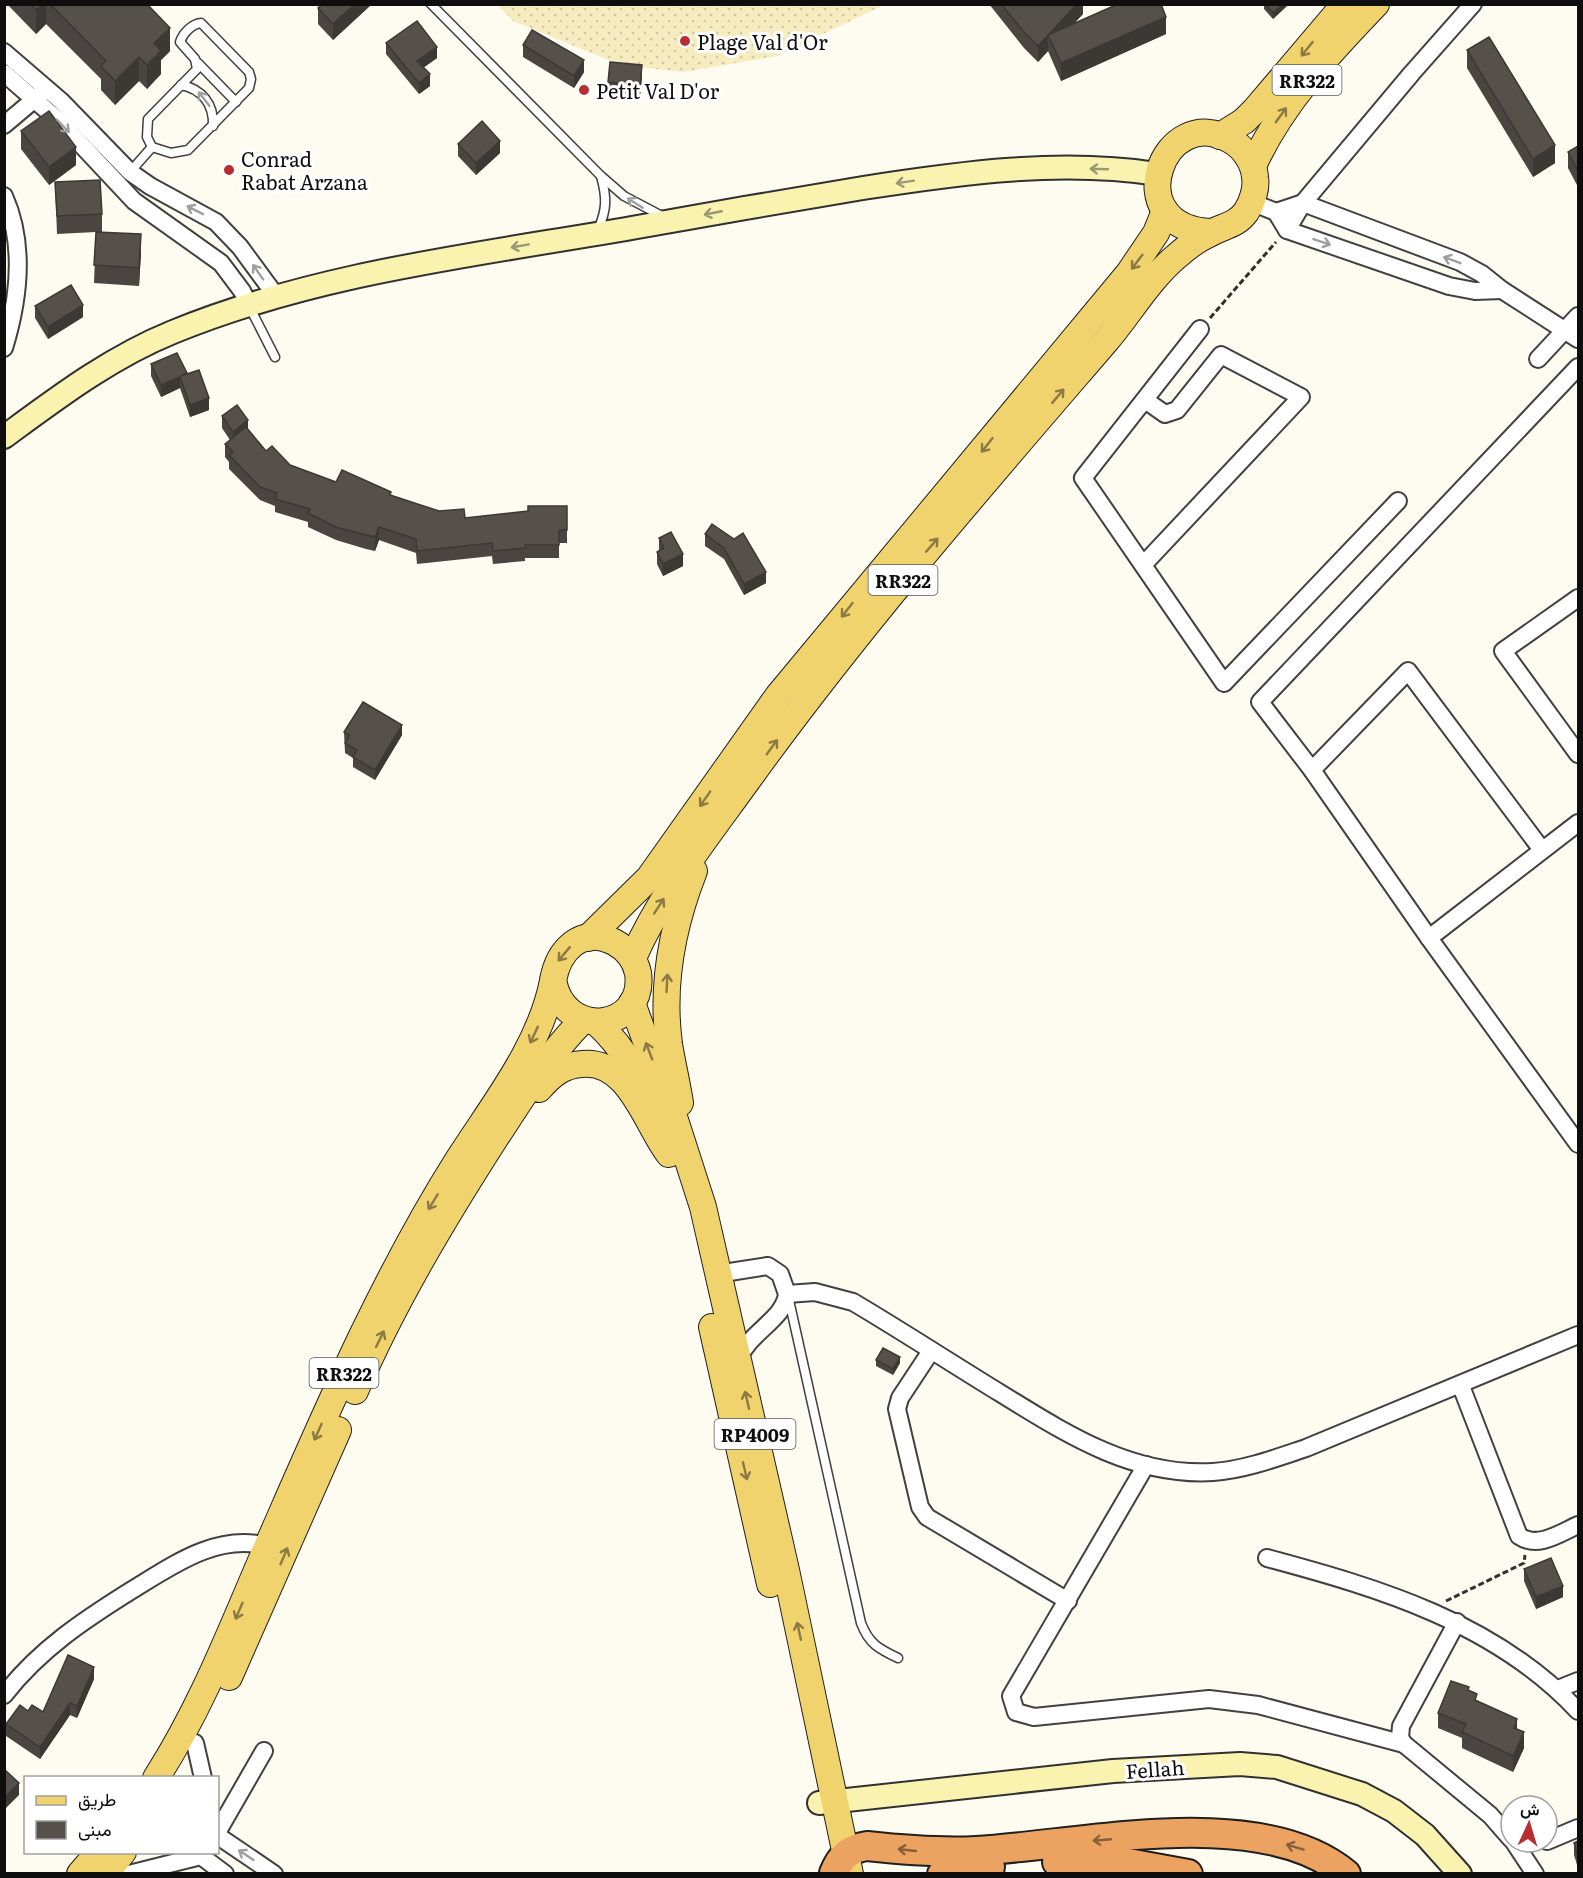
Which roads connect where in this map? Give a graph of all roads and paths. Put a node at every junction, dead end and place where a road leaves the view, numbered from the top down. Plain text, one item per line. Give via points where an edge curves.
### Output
1 (431, 4) edge
2 (1345, 4) edge
3 (1376, 4) edge
4 (1473, 4) edge
5 (4, 52) edge
6 (198, 63) junction
7 (4, 73) edge
8 (181, 85) junction
9 (41, 94) junction
10 (236, 102) junction
11 (4, 125) edge
12 (213, 126) junction
13 (1220, 136) junction
14 (152, 147) junction
15 (1253, 166) junction
16 (130, 172) junction
17 (1157, 174) junction
18 (601, 176) junction
19 (4, 196) edge
20 (1251, 202) junction
21 (1303, 203) junction
22 (1165, 211) junction
23 (1276, 212) junction
24 (674, 221) junction
25 (1287, 230) junction
26 (1210, 232) junction
27 (597, 234) junction
28 (240, 247) junction
29 (221, 263) junction
30 (1502, 290) junction
31 (276, 297) junction
32 (249, 304) junction
33 (1578, 316) edge
34 (1200, 328) joint
35 (1572, 334) edge
36 (4, 348) edge
37 (275, 357) dead end
38 (1538, 358) dead end
39 (1578, 367) edge
40 (1145, 400) junction
41 (4, 438) edge
42 (1398, 501) dead end
43 (1143, 565) junction
44 (1578, 598) edge
45 (1578, 754) edge
46 (1312, 770) junction
47 (1578, 823) edge
48 (715, 826) junction
49 (1542, 850) junction
50 (588, 938) junction
51 (1429, 938) junction
52 (633, 958) junction
53 (553, 980) junction
54 (632, 1003) junction
55 (590, 1021) junction
56 (493, 1141) junction
57 (1578, 1144) edge
58 (676, 1149) junction
59 (717, 1274) junction
60 (787, 1294) junction
61 (1578, 1335) edge
62 (931, 1351) junction
63 (738, 1359) junction
64 (1461, 1386) junction
65 (1146, 1465) junction
66 (1578, 1525) edge
67 (1526, 1541) junction
68 (267, 1546) junction
69 (1267, 1558) dead end
70 (1068, 1601) junction
71 (1428, 1610) junction
72 (1457, 1622) junction
73 (898, 1658) dead end
74 (1578, 1680) edge
75 (1558, 1689) junction
76 (4, 1695) edge
77 (1578, 1711) edge
78 (195, 1743) junction
79 (1404, 1744) junction
80 (264, 1751) dead end
81 (157, 1776) edge
82 (176, 1776) edge
83 (203, 1776) edge
84 (827, 1802) junction
85 (1499, 1825) edge
86 (1578, 1828) edge
87 (219, 1829) edge
88 (1559, 1836) edge
89 (219, 1837) edge
90 (97, 1854) edge
91 (121, 1854) edge
92 (202, 1854) edge
93 (1522, 1854) edge
94 (840, 1862) edge
95 (80, 1874) edge
96 (105, 1874) edge
97 (129, 1874) edge
98 (188, 1874) edge
99 (225, 1874) edge
100 (274, 1874) edge
101 (942, 1874) edge
102 (1188, 1874) edge
103 (1346, 1874) edge
104 (1460, 1874) edge
105 (1535, 1874) edge

1 - 18 lane
2 -> 13 main road, RR322 via 1244,121
15 -> 3 main road, RR322 via 1272,126 1299,90
4 - 21 street
5 - 9 street
6 - 8 lane
6 - 10 lane
6 - 10 lane via 180,42 198,23 249,72 249,88
7 - 9 street
12 -> 8 lane via 212,111 204,96
8 - 14 lane via 150,114 146,131
9 - 11 street
9 - 16 street
9 -> 29 street via 58,121 134,201
10 - 12 lane
12 - 14 lane via 184,152
13 - 15 main road via 1240,147
13 - 17 main road via 1185,138 1167,153
14 - 16 lane
15 - 20 main road, RR322 via 1256,177
28 -> 16 street via 216,222
17 - 22 main road via 1159,200
17 -> 24 main road via 1053,167 948,175
24 -> 18 lane via 624,196
18 - 27 lane via 607,199
19 - 36 street via 13,215 18,255
20 - 23 street
20 - 26 main road, RR322 via 1234,224
21 - 23 street
21 - 25 street
30 -> 21 street via 1460,262
22 - 26 main road via 1185,228
22 -> 50 main road, RR322 via 1156,233 1129,273 778,696 649,878
23 - 25 street
24 - 27 main road
25 -> 30 street via 1449,286 1475,291
25 - 34 path
48 -> 26 main road, RR322 via 798,710 909,573 1160,273
27 -> 31 main road via 354,277
28 - 29 street
31 -> 28 street
29 - 32 street
30 - 35 street
31 - 32 main road
32 - 37 lane
32 - 41 main road via 169,333 106,366
33 - 35 street
34 - 40 street
35 - 38 street
39 - 46 street via 1260,702
40 - 43 street via 1083,478
40 - 43 street via 1165,414 1177,410 1221,355 1301,397
42 - 43 street via 1224,683
44 - 45 street via 1503,651
46 - 49 street via 1408,671
46 - 51 street
47 - 49 street
52 -> 48 main road, RR322 via 656,911
58 -> 48 main road via 679,1093 669,1044 668,967 686,892
49 - 51 street
50 - 52 main road via 618,944
50 -> 53 main road, RR322 via 563,953
51 - 57 street
52 - 54 main road via 639,981
53 - 55 main road via 561,1005 571,1015
53 -> 68 main road, RR322 via 534,1038 426,1213 381,1295
54 - 55 main road, RR322 via 616,1017
58 -> 54 main road, RP4009
55 - 56 main road, RR322 via 545,1062
55 - 58 main road, RP4009 via 610,1035 636,1073
56 - 58 main road via 548,1078 573,1065 587,1063 607,1069 624,1082
78 -> 56 main road, RR322 via 261,1608 357,1385 441,1225
58 - 59 main road, RP4009 via 703,1207
58 -> 84 main road, RP4009 via 694,1246
59 - 60 street via 768,1266 780,1274
59 - 63 main road, RP4009
60 - 62 street via 814,1292 847,1300
60 - 63 street via 779,1314 752,1337
60 - 73 lane via 861,1623 876,1648
61 - 64 street
62 - 65 street via 1070,1436 1105,1453
62 - 70 street via 897,1409 920,1507 927,1517
84 -> 63 main road, RP4009
64 - 65 street via 1264,1462 1214,1472
64 - 67 street via 1519,1536
65 - 70 street
66 - 67 street via 1537,1542
67 - 71 path via 1524,1563
68 - 76 street via 244,1542 224,1545 171,1566 64,1634 26,1668
68 -> 81 main road, RR322 via 204,1692
69 - 71 street via 1355,1582
70 - 79 street via 1011,1696 1016,1712 1034,1717 1209,1699 1258,1705
71 - 72 street
72 - 75 street
72 - 79 street via 1401,1726
74 - 75 street
75 - 77 street
78 - 82 main road, RR322
78 - 83 street
79 - 85 street
80 - 87 street
84 - 94 main road, RP4009
84 - 104 main road, Fellah via 1113,1771 1240,1764 1277,1767 1362,1794 1394,1811 1425,1835
86 - 88 street
100 -> 89 street
90 - 95 main road
91 - 96 main road
92 - 97 street
92 - 98 street
92 - 99 street
93 - 105 street
103 -> 94 highway via 1331,1861 1292,1846 1222,1833 1172,1833 976,1851 858,1848
101 - 102 highway via 985,1867 1095,1860 1138,1863

